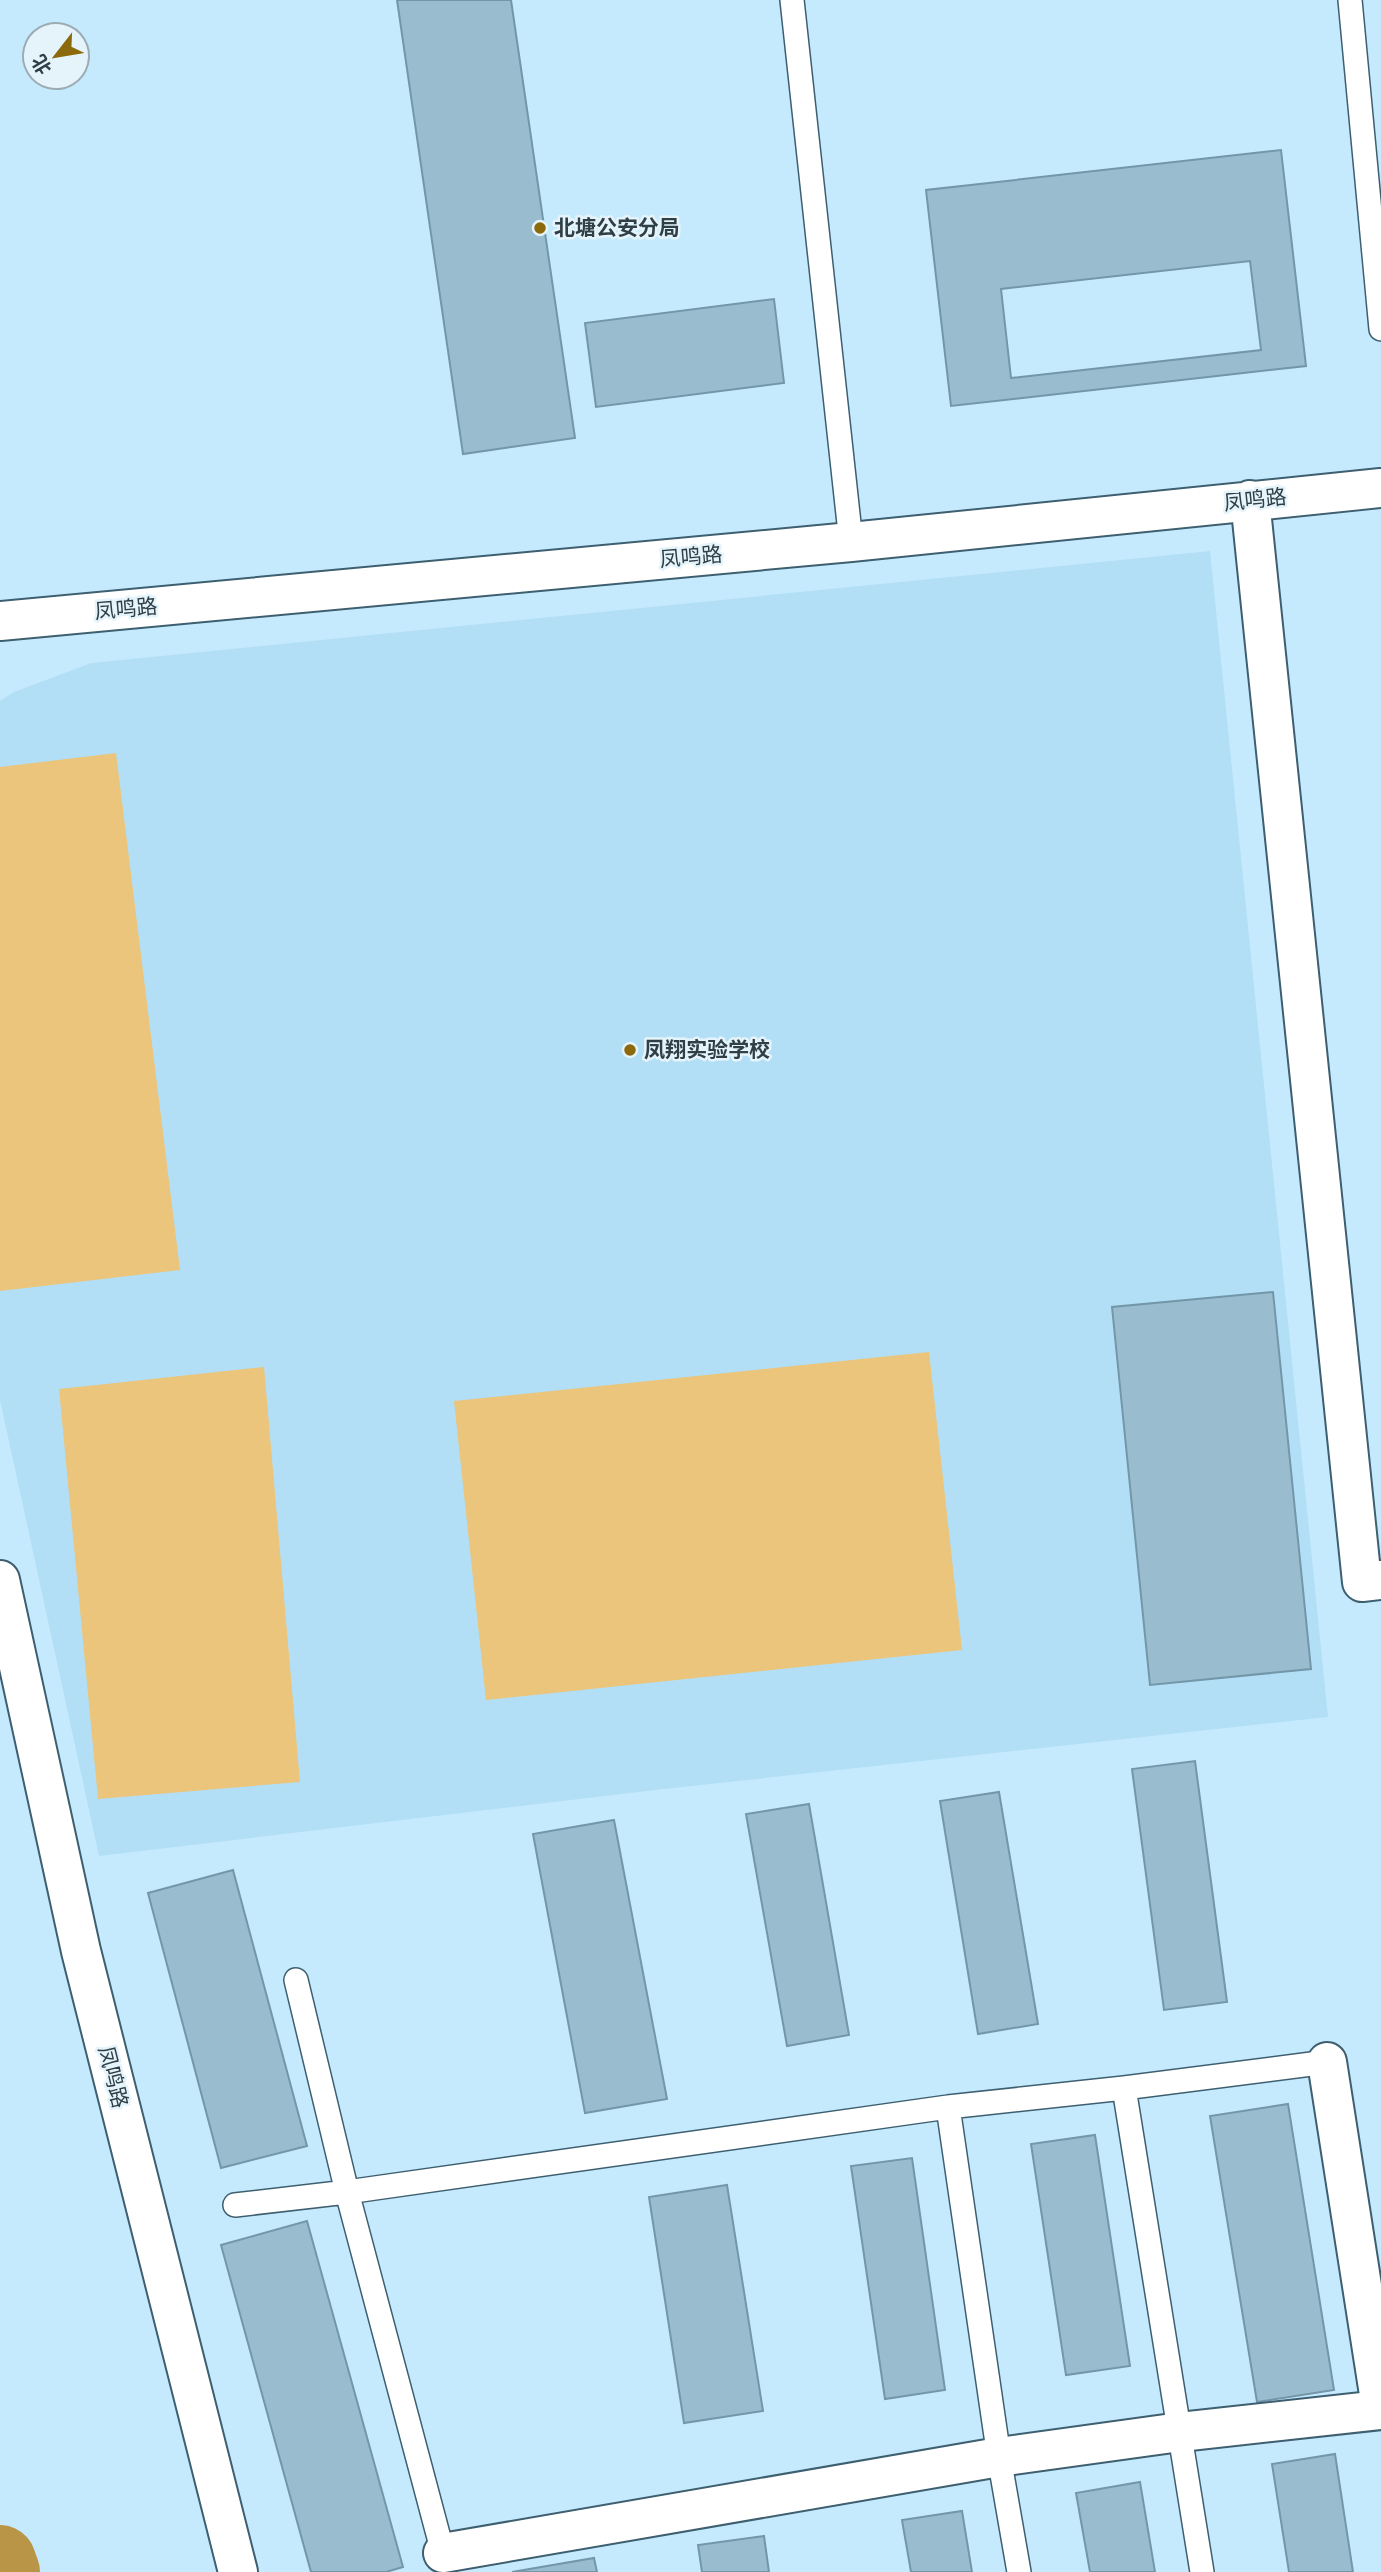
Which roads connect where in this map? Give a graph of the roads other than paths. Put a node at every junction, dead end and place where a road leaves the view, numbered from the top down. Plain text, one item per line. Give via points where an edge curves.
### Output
1 (792, 0) edge
2 (1350, 0) edge
3 (1381, 329) edge
4 (1381, 488) edge
5 (1250, 500) junction
6 (850, 542) junction
7 (0, 621) edge
8 (0, 1580) edge
9 (1381, 1580) edge
10 (296, 1980) dead end
11 (1327, 2062) joint
12 (1124, 2088) junction
13 (948, 2107) junction
14 (347, 2192) junction
15 (235, 2205) dead end
16 (1381, 2408) edge
17 (1180, 2432) junction
18 (999, 2457) junction
19 (443, 2553) joint
20 (238, 2572) edge
21 (1018, 2572) edge
22 (1202, 2572) edge

1 - 6 lane
2 - 3 lane
4 - 5 street, 凤鸣路
5 - 6 street, 凤鸣路
5 - 9 street via 1362,1581
6 - 7 street, 凤鸣路
8 - 20 street, 凤鸣路 via 81,1951
10 - 14 lane
11 - 12 lane
11 - 16 street
12 - 13 lane
12 - 17 lane
13 - 14 lane
13 - 18 lane
14 - 15 lane
14 - 19 lane
16 - 17 street
17 - 18 street
17 - 22 lane
18 - 19 street
18 - 21 lane

